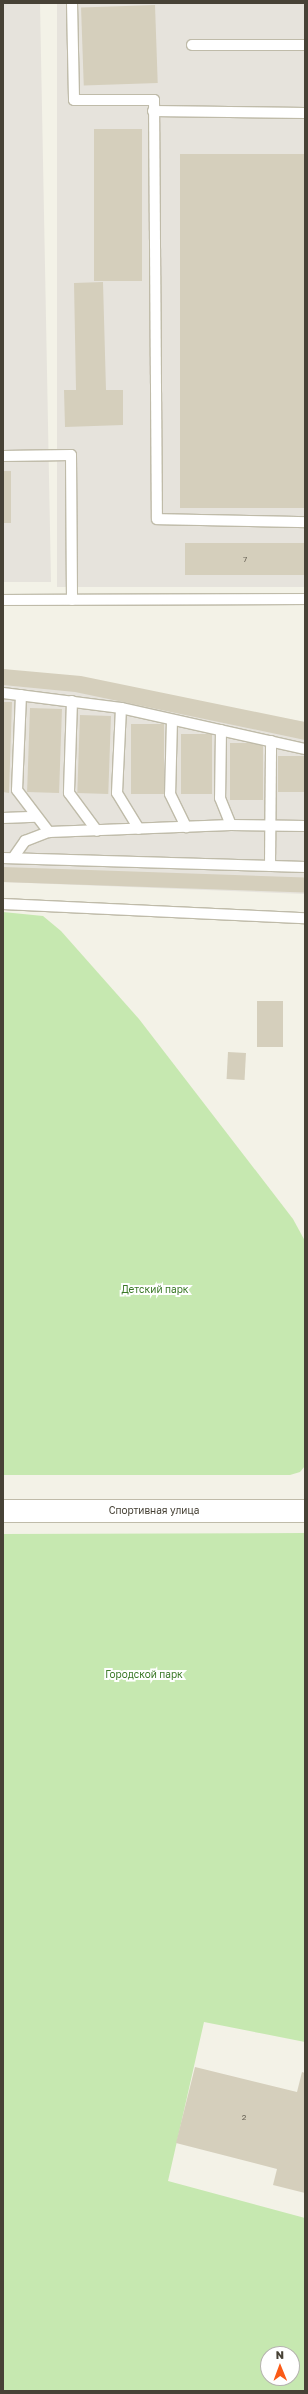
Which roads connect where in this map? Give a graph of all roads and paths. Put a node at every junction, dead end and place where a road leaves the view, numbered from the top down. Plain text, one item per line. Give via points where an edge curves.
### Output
1 (72, 3) edge
2 (192, 45) dead end
3 (305, 45) edge
4 (153, 111) junction
5 (305, 113) edge
6 (3, 456) edge
7 (305, 522) edge
8 (305, 599) edge
9 (3, 600) edge
10 (72, 600) junction
11 (3, 693) edge
12 (20, 695) junction
13 (72, 701) junction
14 (121, 708) junction
15 (172, 720) junction
16 (221, 730) junction
17 (271, 741) junction
18 (305, 749) edge
19 (36, 817) junction
20 (3, 818) edge
21 (270, 824) junction
22 (232, 825) junction
23 (305, 826) edge
24 (186, 827) junction
25 (140, 829) junction
26 (97, 830) junction
27 (49, 832) junction
28 (8, 858) edge
29 (270, 866) junction
30 (305, 867) edge
31 (3, 904) edge
32 (305, 918) edge
33 (3, 1511) edge
34 (305, 1511) edge

1 - 4 lane via 74,100 154,100
2 - 3 lane
4 - 5 lane
4 - 7 lane via 157,519
6 - 10 lane via 71,455
8 - 10 lane
9 - 10 lane
11 - 12 lane
12 - 13 lane
12 - 19 lane via 17,790
13 - 14 lane
13 - 26 lane via 68,793
14 - 15 lane
14 - 25 lane via 117,793
15 - 16 lane
15 - 24 lane via 170,794
16 - 17 lane
16 - 22 lane via 220,798
17 - 18 lane
17 - 21 lane
19 - 20 lane
19 - 27 lane
21 - 22 lane
21 - 23 lane
21 - 29 lane
22 - 24 lane
24 - 25 lane
25 - 26 lane
26 - 27 lane
27 - 28 lane via 25,841
28 - 29 lane
29 - 30 lane
31 - 32 lane
33 - 34 street, Спортивная улица

